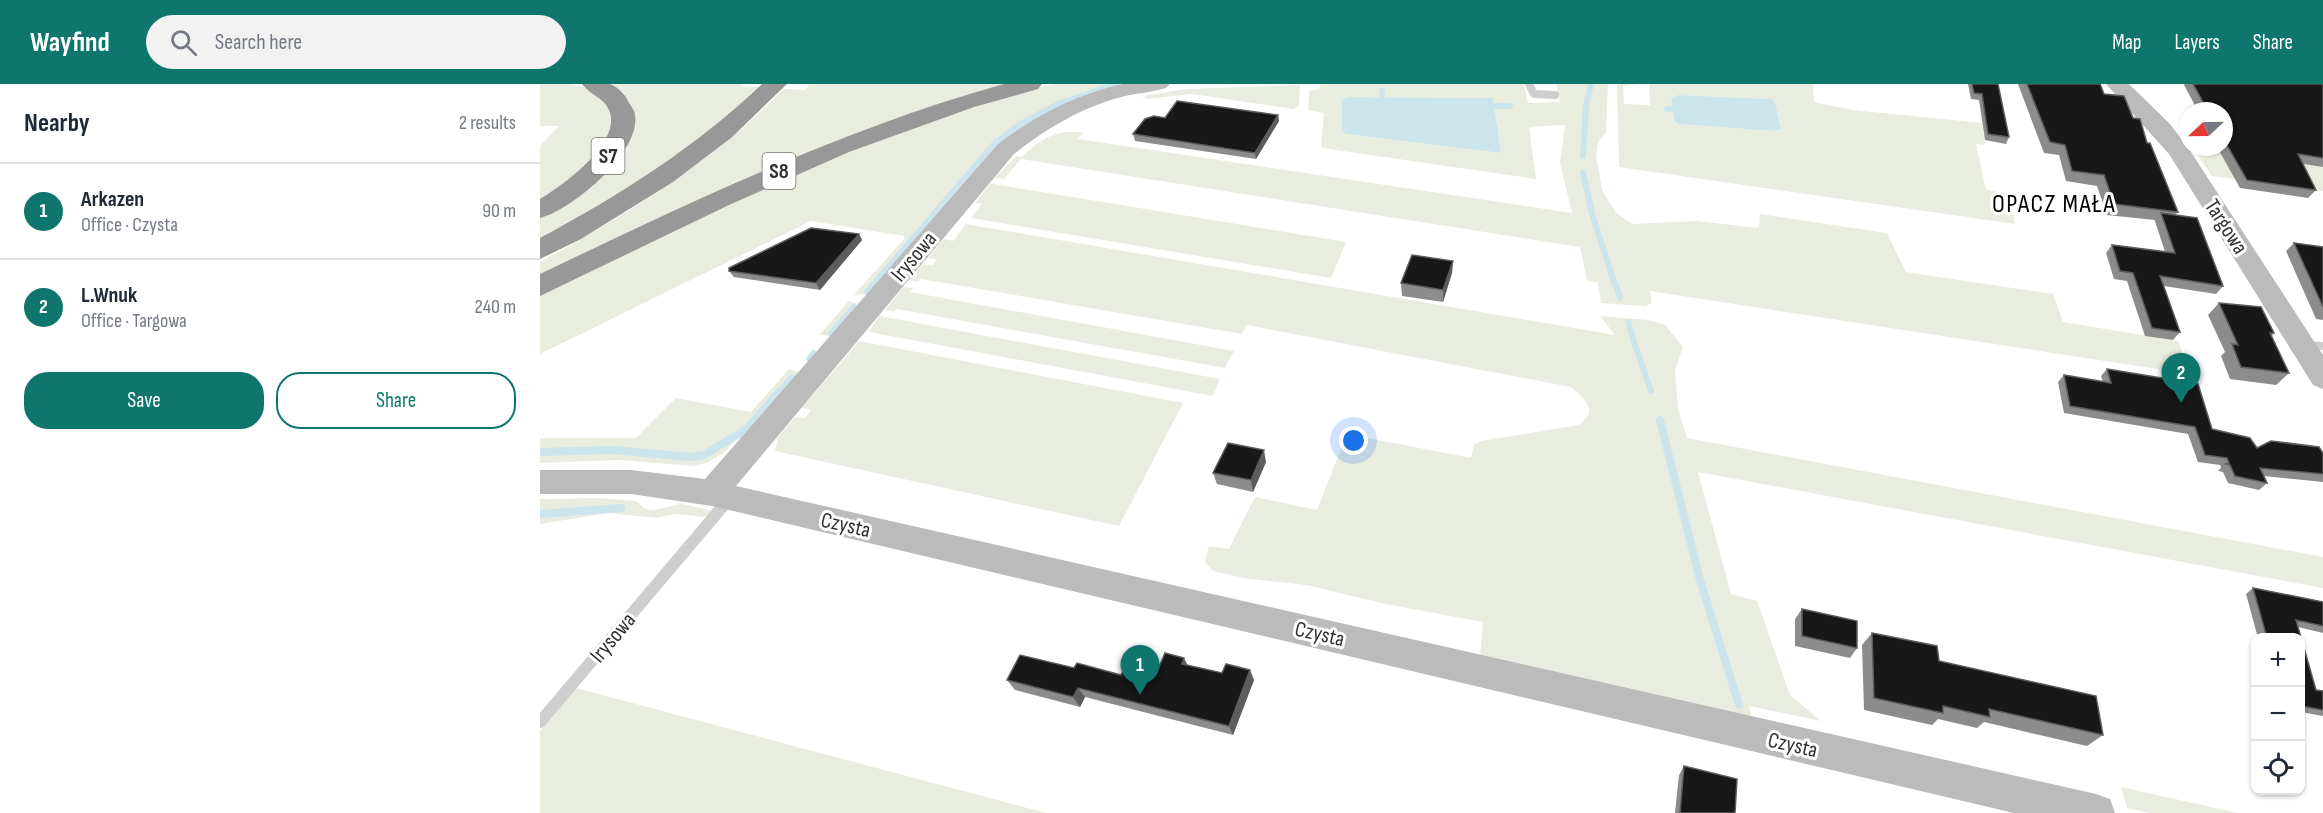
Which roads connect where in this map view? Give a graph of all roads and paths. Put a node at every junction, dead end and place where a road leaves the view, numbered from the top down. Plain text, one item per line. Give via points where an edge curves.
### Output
1 (594, 84) edge
2 (775, 84) edge
3 (1030, 84) edge
4 (1159, 84) edge
5 (1529, 84) edge
6 (2117, 84) edge
7 (1555, 95) dead end
8 (540, 210) edge
9 (540, 250) edge
10 (540, 286) edge
11 (2313, 346) edge
12 (2323, 378) edge
13 (540, 482) edge
14 (722, 495) junction
15 (540, 722) edge
16 (2096, 813) edge

1 - 8 highway, S7 via 619,104 622,131 607,158 594,171
2 - 9 highway via 737,120 679,165 621,205
3 - 10 highway, S8 via 933,111 834,147
4 - 14 street, Irysowa via 1108,95 1066,110 1006,149
5 - 7 lane via 1534,94
6 - 11 street, Targowa via 2179,151
11 - 12 street, Targowa
13 - 14 street, Czysta via 631,482
14 - 15 lane, Irysowa
14 - 16 street, Czysta

